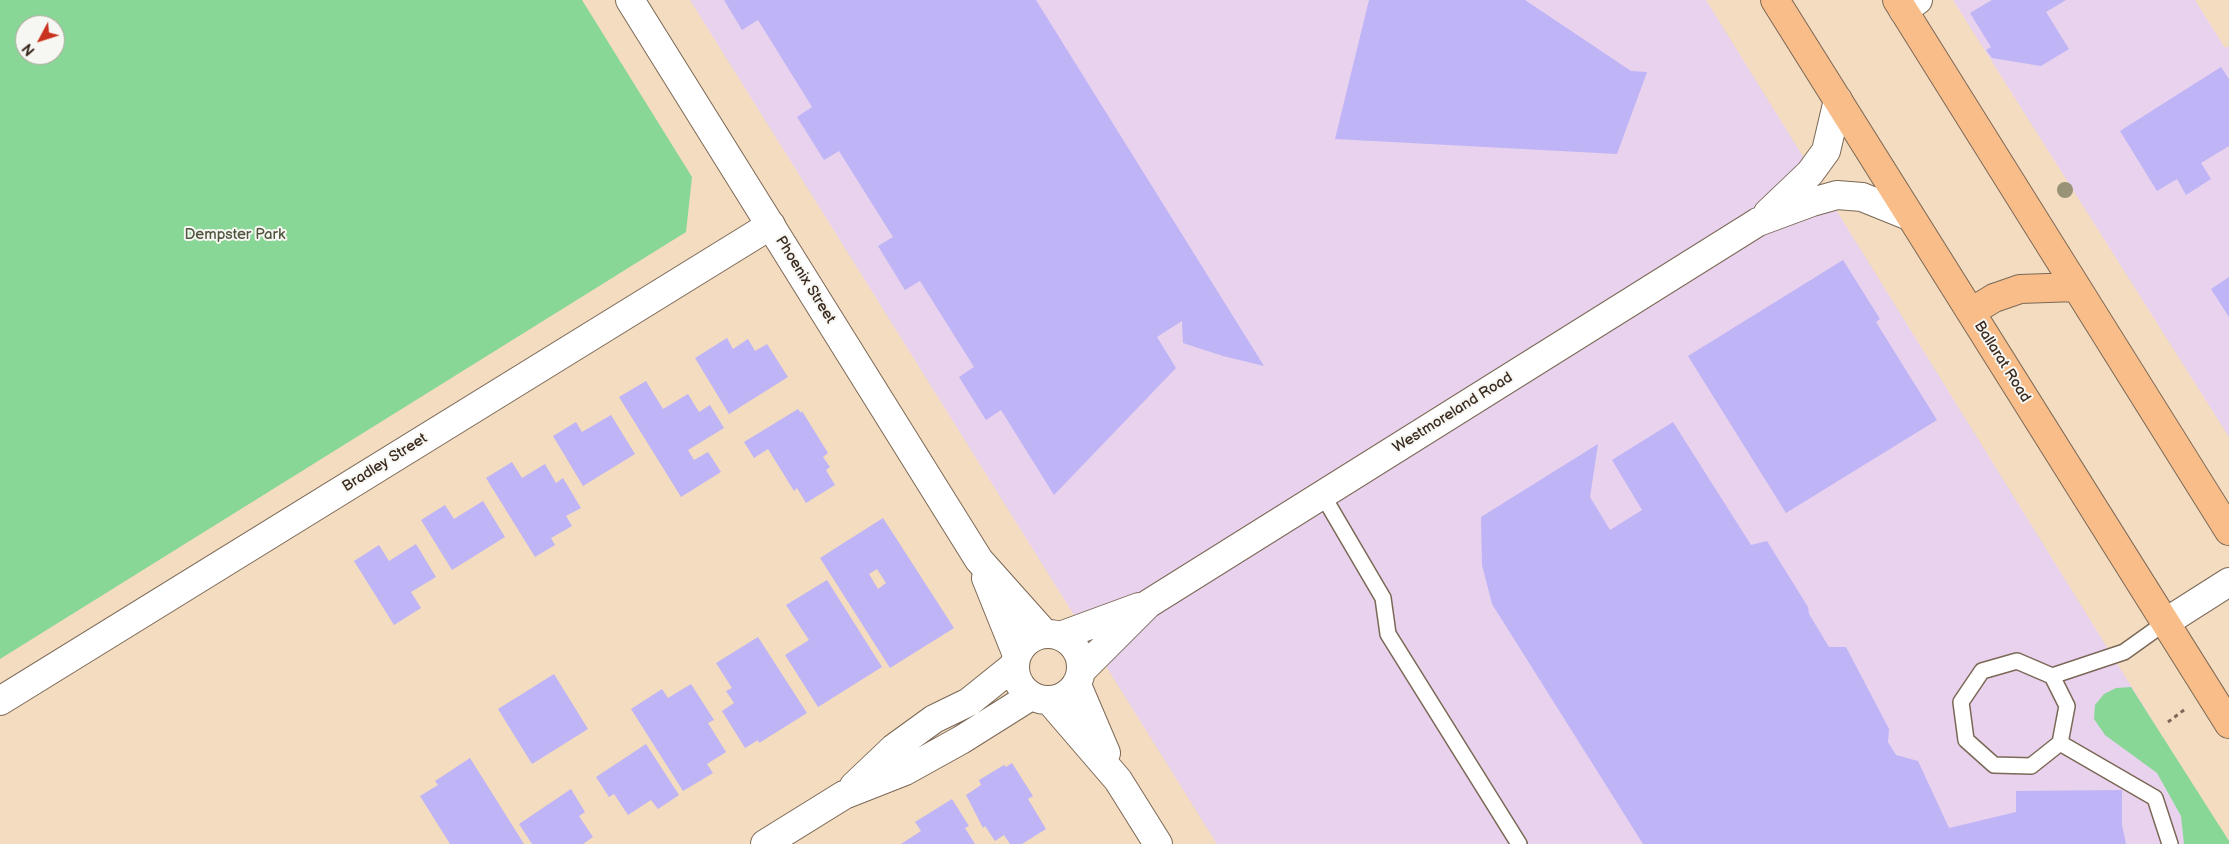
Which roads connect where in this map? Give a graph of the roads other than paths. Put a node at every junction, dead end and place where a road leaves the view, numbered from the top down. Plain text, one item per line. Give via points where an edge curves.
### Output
1 (630, 0) edge
2 (1776, 0) edge
3 (1906, 3) edge
4 (1838, 100) junction
5 (1909, 216) junction
6 (1758, 222) junction
7 (771, 225) junction
8 (2076, 287) junction
9 (1971, 312) junction
10 (1322, 494) junction
11 (2229, 531) edge
12 (979, 560) junction
13 (2229, 582) edge
14 (1148, 604) junction
15 (2166, 622) junction
16 (1053, 635) junction
17 (1016, 660) junction
18 (2052, 676) junction
19 (1079, 678) junction
20 (1040, 698) junction
21 (0, 701) edge
22 (2229, 724) edge
23 (2060, 743) junction
24 (1118, 780) junction
25 (844, 795) junction
26 (765, 844) edge
27 (1158, 844) edge
28 (1519, 844) edge
29 (2170, 844) edge

1 - 7 street, Phoenix Street
2 - 4 highway, Ballarat Road
3 - 8 highway
4 - 5 highway, Ballarat Road
4 - 6 street, Westmoreland Road via 1826,151 1810,173
5 - 6 street, Westmoreland Road via 1862,197 1838,195
5 - 9 highway, Ballarat Road
6 - 10 street, Westmoreland Road
7 - 12 street, Phoenix Street
7 - 21 street, Bradley Street
8 - 9 highway via 2020,289 1994,298
8 - 11 highway
9 - 15 highway, Ballarat Road
10 - 14 street, Westmoreland Road
10 - 28 lane via 1383,598 1388,634
12 - 16 street, Phoenix Street
12 - 17 street, Phoenix Street
13 - 15 street
14 - 16 street, Westmoreland Road
14 - 19 street, Westmoreland Road
15 - 18 lane via 2124,652
15 - 22 highway, Ballarat Road
16 - 17 street via 1028,640
16 - 19 street via 1077,650
17 - 20 street via 1018,683
17 - 25 street via 969,702 934,719 894,748
18 - 23 lane via 2067,706
18 - 23 lane via 2017,661 1982,671 1961,702 1962,711 1966,740 1994,765 2031,766
19 - 20 street via 1070,694
19 - 24 street
20 - 24 street
20 - 25 street via 905,771
23 - 29 lane via 2155,798
24 - 27 street
25 - 26 street

